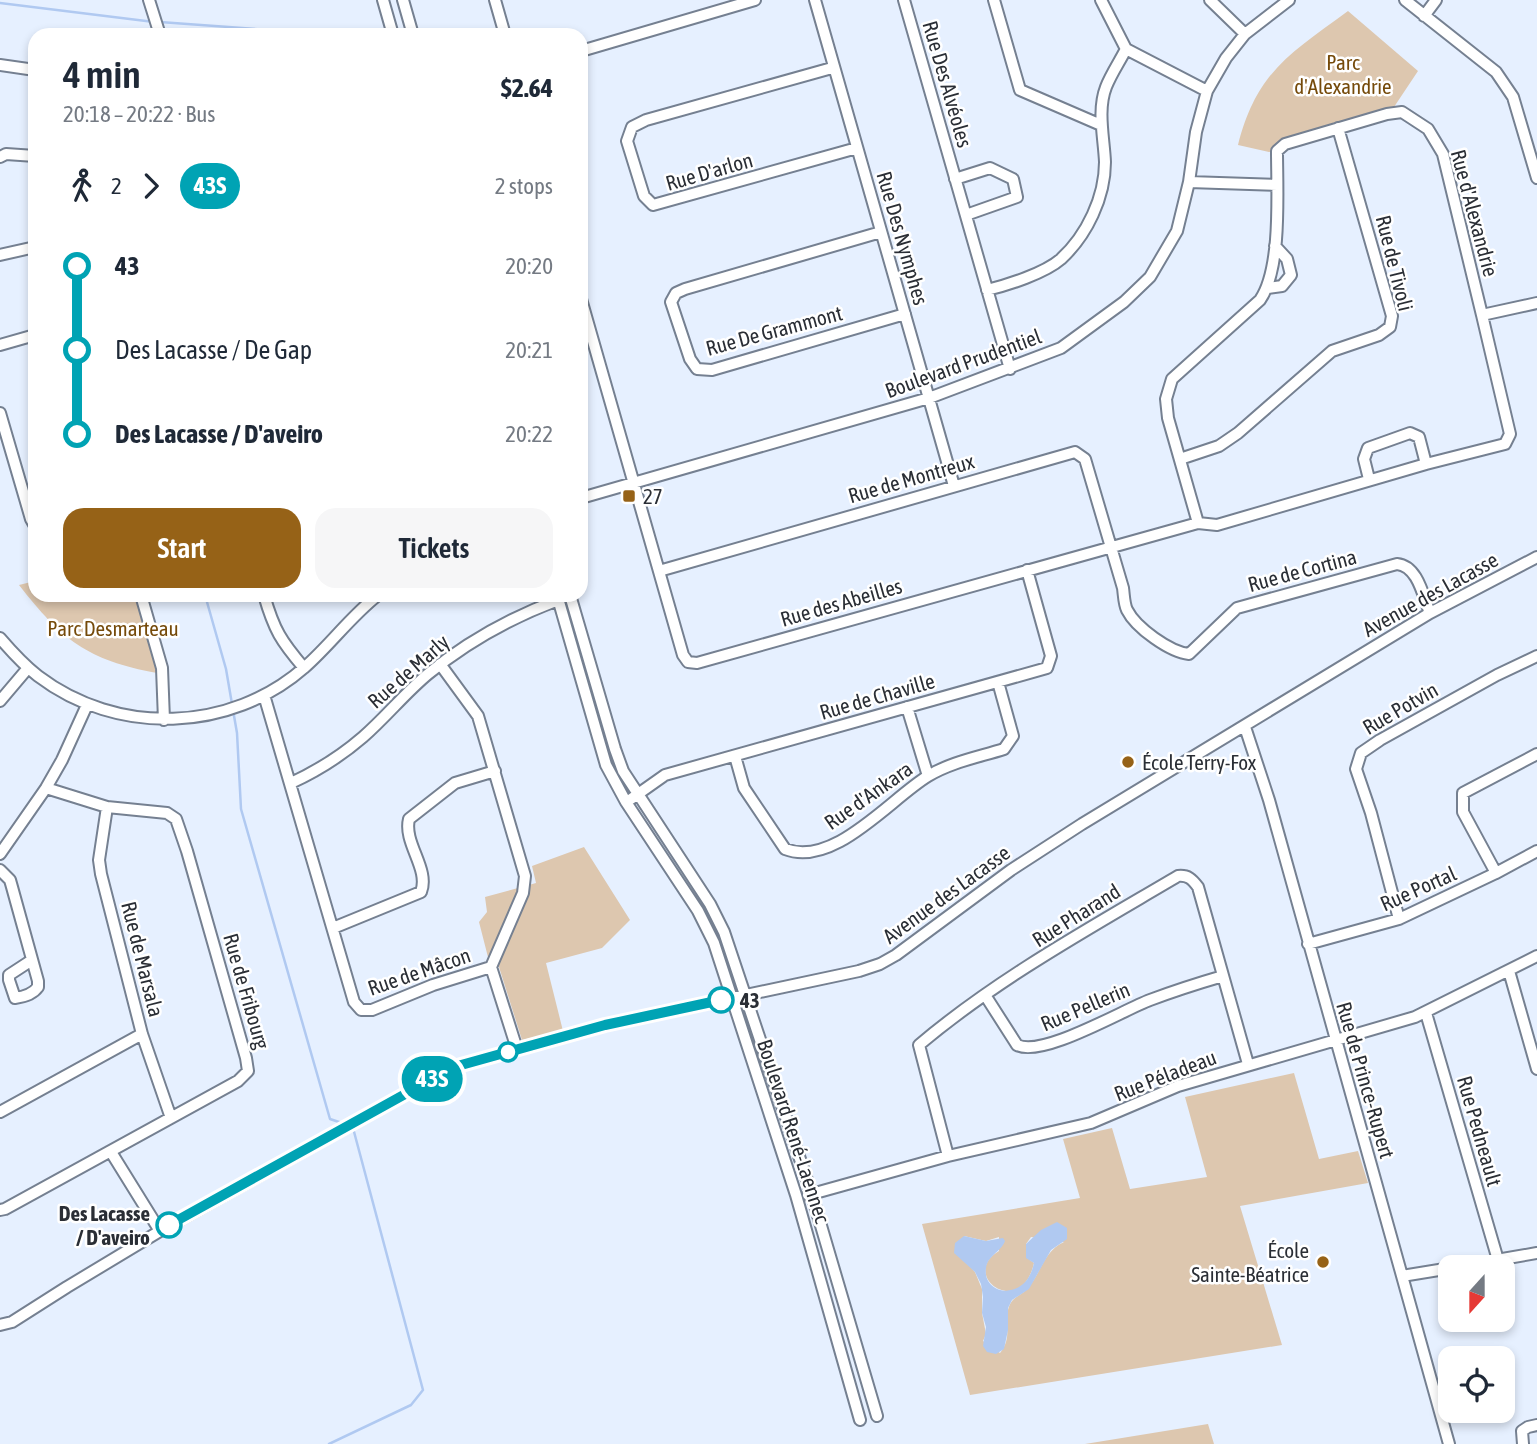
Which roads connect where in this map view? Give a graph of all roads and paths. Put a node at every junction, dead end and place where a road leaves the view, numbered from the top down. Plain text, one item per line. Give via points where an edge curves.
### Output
1 (149, 0) edge
2 (383, 0) edge
3 (403, 0) edge
4 (495, 0) edge
5 (755, 0) edge
6 (815, 0) edge
7 (904, 0) edge
8 (994, 0) edge
9 (1101, 0) edge
10 (1210, 0) edge
11 (1289, 0) edge
12 (1405, 0) edge
13 (1436, 0) edge
14 (715, 5) edge
15 (1424, 16) junction
16 (158, 28) edge
17 (391, 28) edge
18 (411, 28) edge
19 (503, 28) edge
20 (1245, 34) junction
21 (588, 49) edge
22 (1126, 49) junction
23 (0, 65) edge
24 (832, 68) junction
25 (28, 69) edge
26 (1207, 91) junction
27 (1101, 125) junction
28 (1338, 128) junction
29 (858, 148) junction
30 (28, 156) edge
31 (0, 157) edge
32 (1537, 178) edge
33 (955, 179) junction
34 (1189, 183) junction
35 (1277, 185) junction
36 (966, 215) junction
37 (881, 232) junction
38 (1275, 246) junction
39 (28, 249) edge
40 (0, 255) edge
41 (1268, 288) junction
42 (987, 290) junction
43 (1537, 303) edge
44 (905, 314) junction
45 (1482, 315) junction
46 (588, 323) edge
47 (28, 337) edge
48 (0, 345) edge
49 (1010, 369) junction
50 (929, 398) junction
51 (0, 412) edge
52 (1180, 459) junction
53 (1426, 464) junction
54 (1369, 480) junction
55 (635, 484) junction
56 (954, 486) junction
57 (588, 496) edge
58 (28, 509) edge
59 (1198, 523) junction
60 (1110, 547) junction
61 (1537, 557) edge
62 (1027, 570) junction
63 (659, 571) junction
64 (143, 602) edge
65 (266, 602) edge
66 (362, 602) edge
67 (370, 602) edge
68 (549, 602) edge
69 (558, 602) edge
70 (572, 602) edge
71 (364, 607) junction
72 (1430, 613) junction
73 (0, 638) edge
74 (1537, 656) edge
75 (440, 664) junction
76 (28, 668) junction
77 (304, 668) junction
78 (998, 682) junction
79 (264, 695) junction
80 (0, 701) edge
81 (87, 705) junction
82 (907, 707) junction
83 (164, 720) junction
84 (1244, 727) junction
85 (1537, 754) edge
86 (735, 756) junction
87 (495, 771) junction
88 (928, 776) junction
89 (291, 783) junction
90 (46, 788) junction
91 (637, 794) junction
92 (626, 802) junction
93 (107, 807) junction
94 (1537, 851) edge
95 (0, 855) edge
96 (0, 870) edge
97 (1496, 873) junction
98 (1399, 919) junction
99 (333, 928) junction
100 (1308, 944) junction
101 (1537, 956) edge
102 (32, 960) dead end
103 (491, 967) junction
104 (1509, 971) junction
105 (1223, 976) junction
106 (745, 995) junction
107 (985, 995) junction
108 (730, 998) junction
109 (1426, 1013) junction
110 (142, 1034) junction
111 (1335, 1041) junction
112 (517, 1049) junction
113 (1248, 1065) junction
114 (1537, 1069) edge
115 (0, 1112) edge
116 (171, 1118) junction
117 (111, 1152) junction
118 (948, 1156) junction
119 (796, 1195) junction
120 (812, 1195) junction
121 (0, 1210) edge
122 (160, 1231) junction
123 (1537, 1253) edge
124 (1497, 1255) edge
125 (1516, 1257) edge
126 (1438, 1270) edge
127 (1402, 1276) junction
128 (0, 1325) edge
129 (877, 1416) dead end
130 (860, 1420) dead end
131 (1537, 1425) edge
132 (1449, 1444) edge
133 (1523, 1444) edge

1 - 16 street
2 - 17 street
3 - 18 street
4 - 19 street
5 - 14 street
6 - 24 street, Rue Des Nymphes
7 - 33 street, Rue Des Alvéoles
8 - 27 street via 1020,90
9 - 22 street
10 - 20 street
11 - 20 street, Boulevard Prudentiel
12 - 15 street
13 - 15 street
14 - 21 street
15 - 32 street via 1496,72 1513,97
20 - 26 street, Boulevard Prudentiel
22 - 26 street
22 - 27 street via 1105,89
23 - 25 street
24 - 29 street, Rue Des Nymphes
24 - 29 street, Rue D'arlon via 632,127 627,141 644,196 653,205
26 - 34 street, Boulevard Prudentiel
27 - 42 street via 1105,164 1101,193 1085,230 1060,260 1013,284
28 - 35 street, Rue d'Alexandrie via 1285,144 1277,151
28 - 45 street, Rue d'Alexandrie via 1402,112 1428,129 1443,154
28 - 52 street, Rue de Tivoli via 1392,316 1390,327 1332,351 1238,433 1219,446
29 - 37 street, Rue Des Nymphes
30 - 31 street
33 - 36 street, Rue Des Alvéoles
33 - 36 street, Rue Des Alvéoles via 990,168 1013,179 1017,197
34 - 35 street
34 - 49 street, Boulevard Prudentiel via 1177,231 1150,277 1061,348
35 - 38 street, Rue d'Alexandrie
36 - 42 street, Rue Des Alvéoles
37 - 44 street, Rue Des Nymphes
37 - 44 street, Rue De Grammont via 685,289 671,302 690,359 698,369 712,370
38 - 41 street, Rue d'Alexandrie
38 - 41 street, Rue d'Alexandrie via 1287,259 1291,275 1282,286
39 - 40 street
41 - 52 street, Rue d'Alexandrie via 1172,379 1166,399
42 - 49 street, Rue Des Alvéoles
43 - 45 street
44 - 50 street, Rue Des Nymphes
45 - 53 street, Rue des Abeilles via 1510,433 1505,444
46 - 55 street, Rue des Abeilles
47 - 48 street
49 - 50 street, Boulevard Prudentiel
50 - 55 street, Boulevard Prudentiel
50 - 56 street, Rue Des Nymphes
51 - 58 street
52 - 59 street, Rue d'Alexandrie
53 - 54 street, Rue des Abeilles
53 - 54 street via 1419,437 1410,433 1368,448 1364,459
54 - 59 street, Rue des Abeilles via 1217,525
55 - 57 street, Boulevard Prudentiel
55 - 63 street, Rue des Abeilles
56 - 60 street, Rue de Montreux via 1075,452 1085,459
56 - 63 street, Rue de Montreux
59 - 60 street, Rue des Abeilles
60 - 62 street, Rue des Abeilles
60 - 72 street, Rue de Cortina via 1126,609 1148,634 1182,653 1198,648 1237,608 1397,564 1412,570
61 - 72 street, Avenue des Lacasse
62 - 63 street, Rue des Abeilles via 696,663 683,655
62 - 78 street, Rue de Chaville via 1051,656 1047,668
64 - 83 street via 162,668
65 - 77 street via 272,626
66 - 71 street
67 - 71 street
68 - 75 street, Rue de Marly via 502,624
69 - 92 street, Boulevard René-Laennec via 606,765
70 - 91 street, Boulevard René-Laennec via 615,749
71 - 77 street
72 - 84 street, Avenue des Lacasse
73 - 76 street
74 - 98 street, Rue Potvin via 1361,753 1356,769
75 - 87 street, Rue de Mâcon via 478,716
75 - 89 street, Rue de Marly via 355,744
76 - 80 street
76 - 81 street
77 - 79 street
78 - 82 street, Rue de Chaville
78 - 88 street, Rue d'Ankara via 1013,736 1004,749
79 - 83 street via 223,712
79 - 89 street, Rue de Mâcon
81 - 83 street
81 - 90 street
82 - 86 street, Rue de Chaville
82 - 88 street
84 - 100 street, Rue de Prince-Rupert
84 - 106 street, Avenue des Lacasse via 1041,850 880,964
85 - 97 street via 1463,793 1463,812
86 - 88 street, Rue d'Ankara via 744,789 785,849 793,852 835,844
86 - 91 street, Rue de Chaville via 665,775
87 - 99 street via 455,783 409,819 408,831 423,881 421,892
87 - 103 street, Rue de Mâcon via 525,885
89 - 99 street, Rue de Mâcon
90 - 93 street, Rue de Fribourg
90 - 95 street
91 - 92 street, Rue de Chaville
91 - 106 street, Boulevard René-Laennec via 718,917
92 - 108 street, Boulevard René-Laennec via 707,926
93 - 110 street, Rue de Marsala via 99,860
93 - 116 street, Rue de Fribourg via 167,813 176,819 246,1058 248,1072 237,1081
94 - 97 street, Rue Portal
96 - 102 street via 10,880
97 - 98 street, Rue Portal
98 - 100 street, Rue Portal
99 - 103 street, Rue de Mâcon via 354,1002 361,1010
100 - 111 street, Rue de Prince-Rupert
101 - 104 street, Rue Péladeau
103 - 112 street
104 - 109 street, Rue Péladeau
104 - 114 street
105 - 107 street, Rue Pellerin via 1146,1001 1086,1030 1024,1048 1017,1045
105 - 107 street, Rue Pharand via 1198,887 1185,875
105 - 113 street, Rue Pharand
106 - 108 street, Avenue des Lacasse
106 - 120 street, Boulevard René-Laennec
107 - 118 street, Rue Pharand via 919,1045
108 - 112 street, Avenue des Lacasse
108 - 119 street, Boulevard René-Laennec
109 - 111 street, Rue Péladeau
109 - 124 street, Rue Pedneault
110 - 115 street
110 - 116 street, Rue de Marsala
111 - 113 street, Rue Péladeau
111 - 127 street, Rue de Prince-Rupert
112 - 122 street, Avenue des Lacasse via 454,1067
113 - 118 street, Rue Péladeau via 1178,1086 1091,1123
116 - 117 street, Rue de Fribourg
117 - 121 street, Rue de Fribourg
117 - 122 street
118 - 120 street, Rue Péladeau
119 - 120 street, Rue Péladeau
119 - 130 street, Boulevard René-Laennec
120 - 129 street, Boulevard René-Laennec
122 - 128 street, Avenue des Lacasse
123 - 125 street
126 - 127 street
127 - 132 street, Rue de Prince-Rupert
131 - 133 street via 1522,1431

